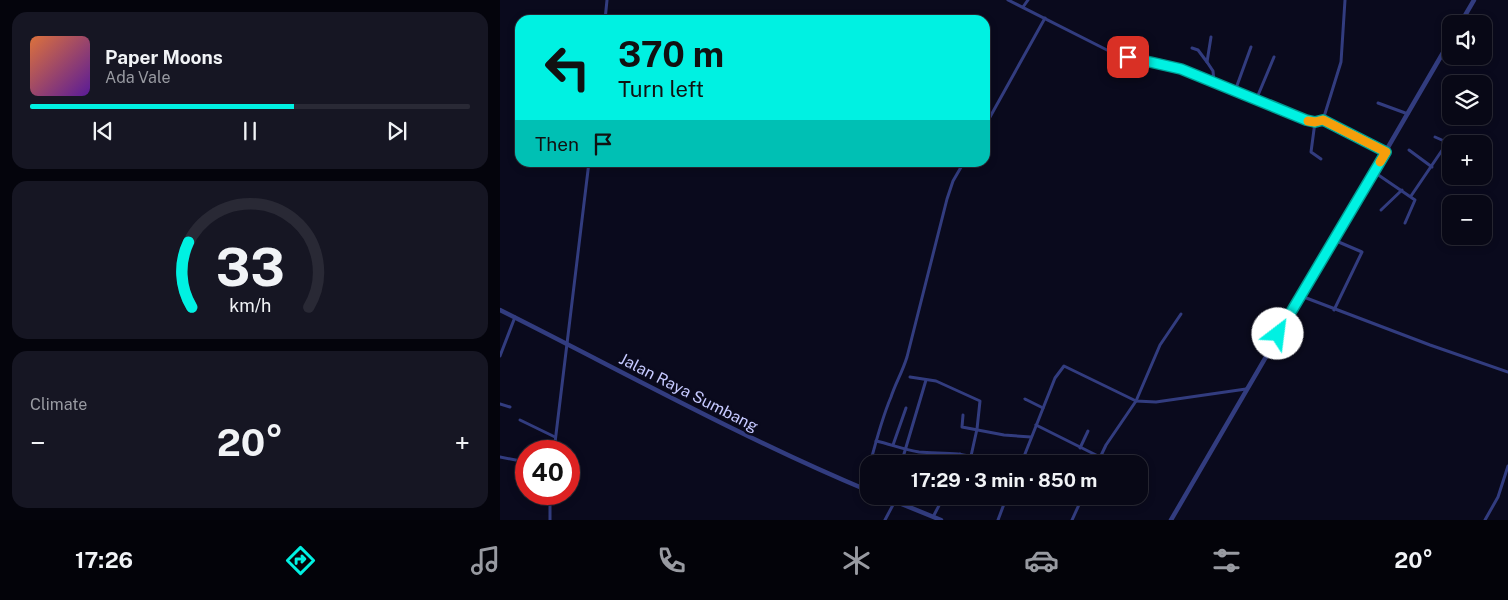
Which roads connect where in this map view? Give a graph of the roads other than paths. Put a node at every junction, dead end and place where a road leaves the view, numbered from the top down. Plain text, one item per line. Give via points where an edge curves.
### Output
1 (607, 0) edge
2 (1008, 0) edge
3 (1028, 0) edge
4 (1346, 0) edge
5 (1474, 0) edge
6 (1024, 7) junction
7 (606, 15) edge
8 (1465, 15) edge
9 (1045, 18) junction
10 (1211, 37) dead end
11 (1192, 48) dead end
12 (1251, 48) dead end
13 (1442, 55) edge
14 (1274, 57) dead end
15 (1207, 62) junction
16 (1214, 82) junction
17 (1235, 91) junction
18 (1256, 100) junction
19 (1378, 103) dead end
20 (1408, 114) junction
21 (990, 117) edge
22 (1323, 120) junction
23 (1315, 122) junction
24 (1435, 138) dead end
25 (1442, 140) edge
26 (1409, 150) dead end
27 (1386, 152) junction
28 (1442, 152) edge
29 (1321, 159) dead end
30 (1432, 166) junction
31 (588, 167) edge
32 (961, 167) edge
33 (1374, 172) junction
34 (1402, 190) junction
35 (1411, 196) junction
36 (1381, 210) dead end
37 (1406, 223) dead end
38 (1334, 240) junction
39 (1301, 296) junction
40 (500, 310) edge
41 (1334, 310) junction
42 (1181, 314) dead end
43 (515, 317) junction
44 (502, 343) edge
45 (567, 344) junction
46 (500, 356) edge
47 (1508, 372) edge
48 (910, 377) dead end
49 (926, 380) junction
50 (1246, 389) junction
51 (1025, 399) dead end
52 (1136, 402) junction
53 (500, 404) edge
54 (510, 407) dead end
55 (906, 408) dead end
56 (1043, 408) junction
57 (964, 415) dead end
58 (520, 420) dead end
59 (1036, 425) junction
60 (977, 429) junction
61 (1088, 431) dead end
62 (555, 437) junction
63 (1031, 437) junction
64 (555, 440) edge
65 (876, 441) junction
66 (893, 445) junction
67 (905, 448) junction
68 (1080, 448) junction
69 (960, 454) joint
70 (872, 455) edge
71 (903, 455) edge
72 (966, 455) edge
73 (971, 455) edge
74 (1024, 455) edge
75 (1096, 455) edge
76 (1101, 455) edge
77 (500, 457) edge
78 (515, 460) edge
79 (1508, 466) edge
80 (860, 487) edge
81 (550, 505) edge
82 (891, 505) edge
83 (905, 505) edge
84 (938, 505) edge
85 (1004, 505) edge
86 (1079, 505) edge
87 (550, 518) edge
88 (930, 518) edge
89 (1486, 518) edge
90 (885, 520) edge
91 (941, 520) edge
92 (998, 520) edge
93 (1072, 520) edge
94 (1171, 520) edge

1 - 7 street
2 - 6 street
3 - 6 street
4 - 22 street via 1341,62
5 - 8 street
6 - 9 street
9 - 16 street via 1109,51 1181,69
9 - 21 street
10 - 15 street
11 - 15 street via 1198,50
12 - 17 street
13 - 20 street
14 - 18 street
15 - 16 street via 1213,71
16 - 17 street
17 - 18 street
18 - 23 street
19 - 20 street
20 - 27 street
22 - 23 street
22 - 27 street
23 - 29 street via 1311,152
24 - 25 street
26 - 30 street
27 - 33 street
28 - 30 street
30 - 35 street
31 - 45 street
32 - 65 street via 952,182 900,380 896,383
33 - 34 street
33 - 38 street
34 - 35 street
34 - 36 street
35 - 37 street via 1415,202
38 - 39 street
38 - 41 street via 1362,252
39 - 41 street
39 - 50 street
40 - 43 street, Jalan Raya Sumbang
41 - 47 street
42 - 52 street via 1160,345
43 - 44 street
43 - 45 street, Jalan Raya Sumbang
44 - 46 street
45 - 62 street
45 - 80 street, Jalan Raya Sumbang via 733,428
48 - 49 street
49 - 60 street via 949,385 979,400
49 - 67 street
50 - 52 street
50 - 94 street
51 - 56 street
52 - 56 street via 1064,366 1058,370
52 - 76 street
53 - 54 street
55 - 66 street
56 - 59 street
57 - 60 street via 962,426
58 - 62 street
59 - 63 street
59 - 68 street
60 - 63 street
60 - 73 street
61 - 68 street
62 - 64 street
63 - 74 street
65 - 66 street
65 - 70 street
66 - 67 street
67 - 69 street
67 - 71 street
68 - 75 street
69 - 72 street
77 - 78 street
79 - 89 street via 1498,497
81 - 87 street
82 - 90 street
83 - 88 street
84 - 88 street
85 - 92 street
86 - 93 street
88 - 91 street

